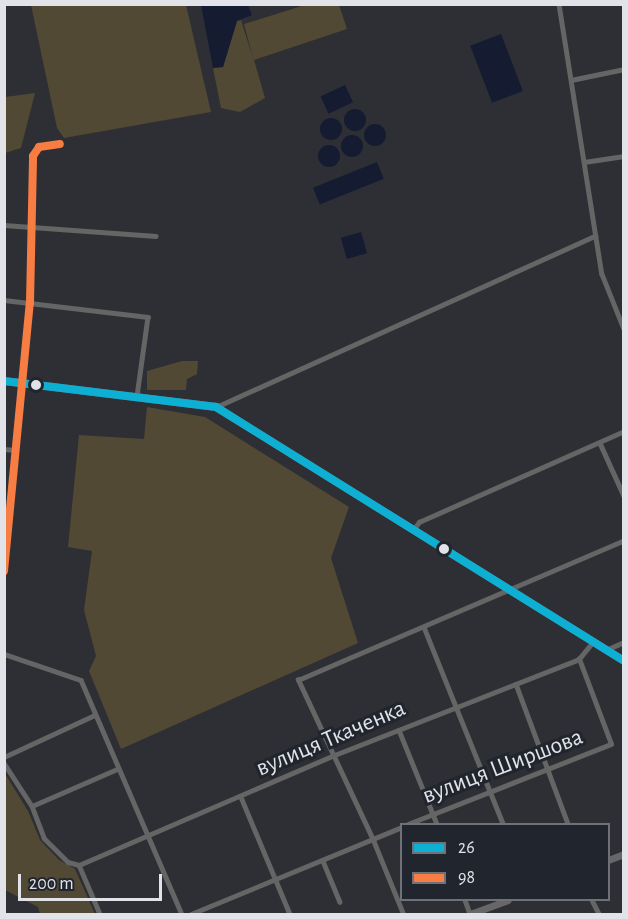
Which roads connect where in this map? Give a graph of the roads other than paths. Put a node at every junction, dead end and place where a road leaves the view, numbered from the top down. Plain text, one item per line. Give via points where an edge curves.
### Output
1 (559, 4) edge
2 (624, 69) edge
3 (571, 80) junction
4 (60, 144) dead end
5 (624, 156) edge
6 (584, 162) junction
7 (4, 225) edge
8 (31, 228) junction
9 (156, 236) dead end
10 (595, 236) junction
11 (4, 300) edge
12 (30, 303) junction
13 (624, 329) edge
14 (4, 381) edge
15 (20, 382) junction
16 (137, 396) junction
17 (216, 407) junction
18 (624, 431) edge
19 (600, 443) junction
20 (4, 449) edge
21 (15, 450) junction
22 (624, 496) edge
23 (4, 515) edge
24 (12, 516) junction
25 (412, 532) junction
26 (624, 540) edge
27 (4, 571) edge
28 (508, 592) junction
29 (424, 627) junction
30 (593, 642) junction
31 (624, 642) edge
32 (606, 650) junction
33 (4, 654) edge
34 (579, 659) junction
35 (624, 661) edge
36 (516, 684) junction
37 (457, 707) junction
38 (95, 715) junction
39 (399, 730) junction
40 (332, 756) junction
41 (4, 757) edge
42 (4, 763) edge
43 (117, 769) junction
44 (546, 770) junction
45 (490, 792) junction
46 (241, 797) junction
47 (32, 806) junction
48 (433, 814) junction
49 (413, 823) edge
50 (436, 823) edge
51 (501, 823) edge
52 (567, 823) edge
53 (400, 828) edge
54 (146, 837) junction
55 (373, 840) junction
56 (624, 854) edge
57 (610, 860) edge
58 (323, 861) junction
59 (79, 865) junction
60 (276, 879) junction
61 (505, 901) edge
62 (592, 901) edge
63 (340, 902) dead end
64 (470, 914) edge
65 (99, 915) edge
66 (182, 915) edge
67 (191, 915) edge
68 (290, 915) edge
69 (403, 915) edge
70 (599, 915) edge

1 - 3 street
2 - 3 street
3 - 6 street
4 - 8 street via 39,147 33,156
5 - 6 street
6 - 10 street
7 - 8 street
8 - 9 street
8 - 12 street
10 - 13 street via 602,274
10 - 17 street
11 - 12 street
12 - 15 street
12 - 16 street via 148,317
14 - 15 main road
15 - 16 main road
15 - 21 street
16 - 17 main road
17 - 25 main road
18 - 19 street
19 - 22 street
19 - 25 street via 419,522
20 - 21 street
21 - 24 street
23 - 24 street
24 - 27 street
25 - 28 main road
26 - 28 street
28 - 29 street
28 - 30 main road
29 - 37 street
29 - 40 street via 298,680
30 - 32 main road
30 - 34 street, вулиця Ткаченка
31 - 32 street
32 - 35 main road
33 - 38 street via 81,680
34 - 36 street, вулиця Ткаченка
34 - 44 street, вулиця Ширшова via 611,744
36 - 37 street, вулиця Ткаченка
36 - 44 street
37 - 39 street, вулиця Ткаченка
37 - 45 street
38 - 41 street
38 - 43 street
39 - 40 street, вулиця Ткаченка
39 - 48 street
40 - 46 street, вулиця Ткаченка
40 - 55 street
42 - 47 street
43 - 47 street
43 - 54 street
44 - 45 street, вулиця Ширшова
44 - 52 street
45 - 48 street, вулиця Ширшова
45 - 51 street
46 - 54 street, вулиця Ткаченка
46 - 60 street
47 - 59 street via 44,838 68,862
48 - 49 street, вулиця Ширшова
48 - 50 street
53 - 55 street, вулиця Ширшова
54 - 59 street, вулиця Ткаченка
54 - 66 street
55 - 58 street, вулиця Ширшова
55 - 69 street
56 - 57 street
58 - 60 street, вулиця Ширшова
58 - 63 street
59 - 65 street
60 - 67 street, вулиця Ширшова
60 - 68 street
61 - 64 street
62 - 70 street

